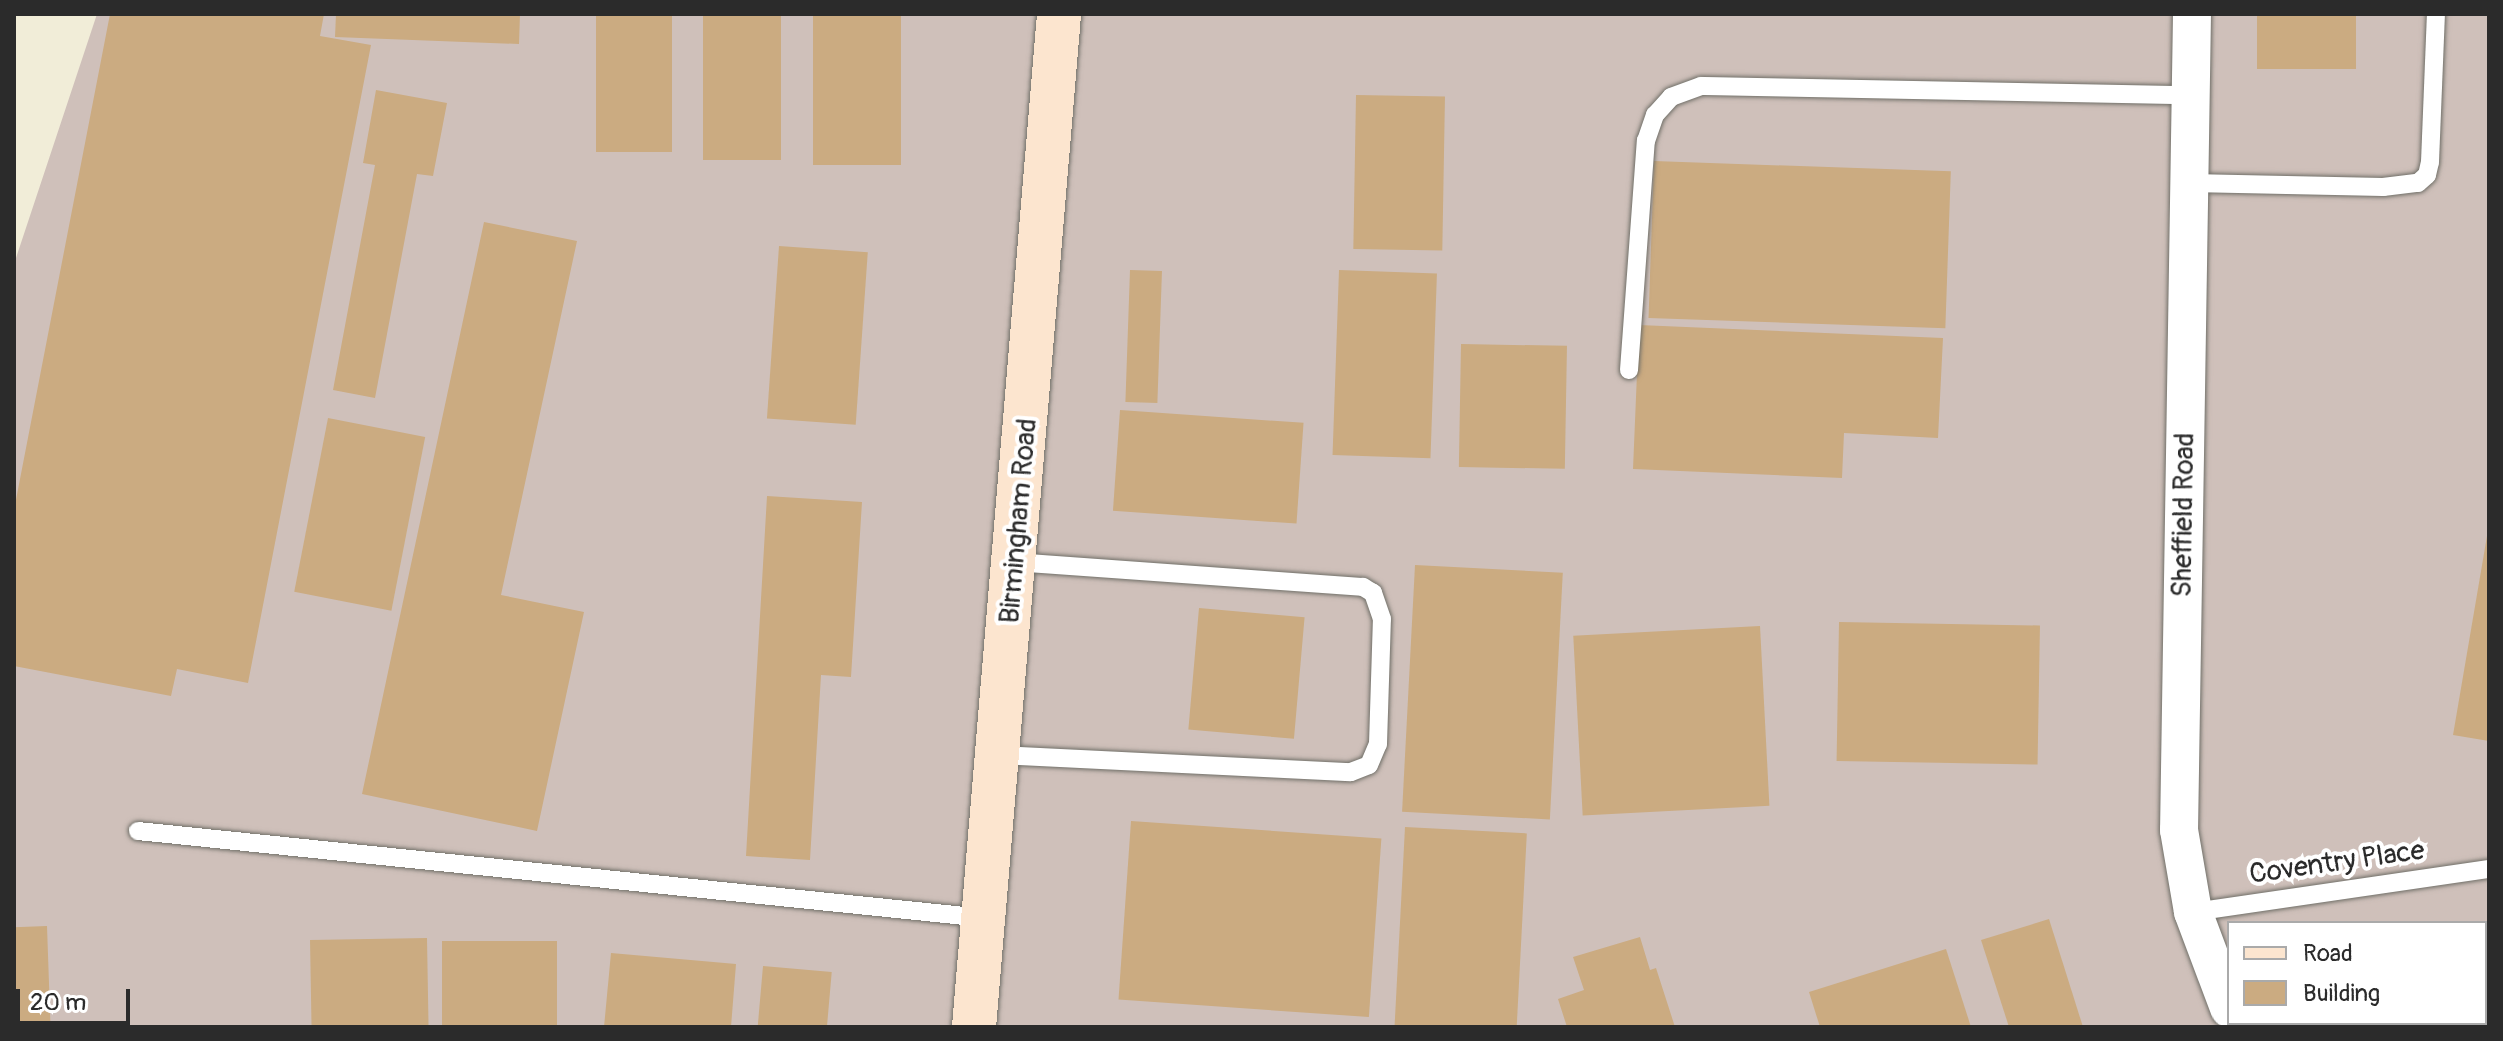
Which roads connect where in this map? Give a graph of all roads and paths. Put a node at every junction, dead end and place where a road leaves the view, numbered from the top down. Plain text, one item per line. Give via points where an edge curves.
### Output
1 (1059, 14) edge
2 (2192, 14) edge
3 (2436, 14) edge
4 (2191, 95) junction
5 (2190, 183) junction
6 (1629, 370) dead end
7 (1016, 562) junction
8 (999, 755) junction
9 (138, 831) dead end
10 (2489, 869) edge
11 (2193, 912) junction
12 (984, 918) junction
13 (2227, 1003) edge
14 (974, 1027) edge

1 - 7 street, Birmingham Road
2 - 4 street, Sheffield Road
3 - 5 lane via 2430,162 2418,183
4 - 5 street, Sheffield Road
4 - 6 lane via 1701,86 1671,97 1655,115 1646,141
5 - 11 street, Sheffield Road via 2179,830
7 - 8 street, Birmingham Road
7 - 8 lane via 1363,587 1373,593 1382,619 1378,744 1369,765 1351,772
8 - 12 street, Birmingham Road
9 - 12 lane
10 - 11 lane, Coventry Place
11 - 13 street, Sheffield Road
12 - 14 street, Birmingham Road

